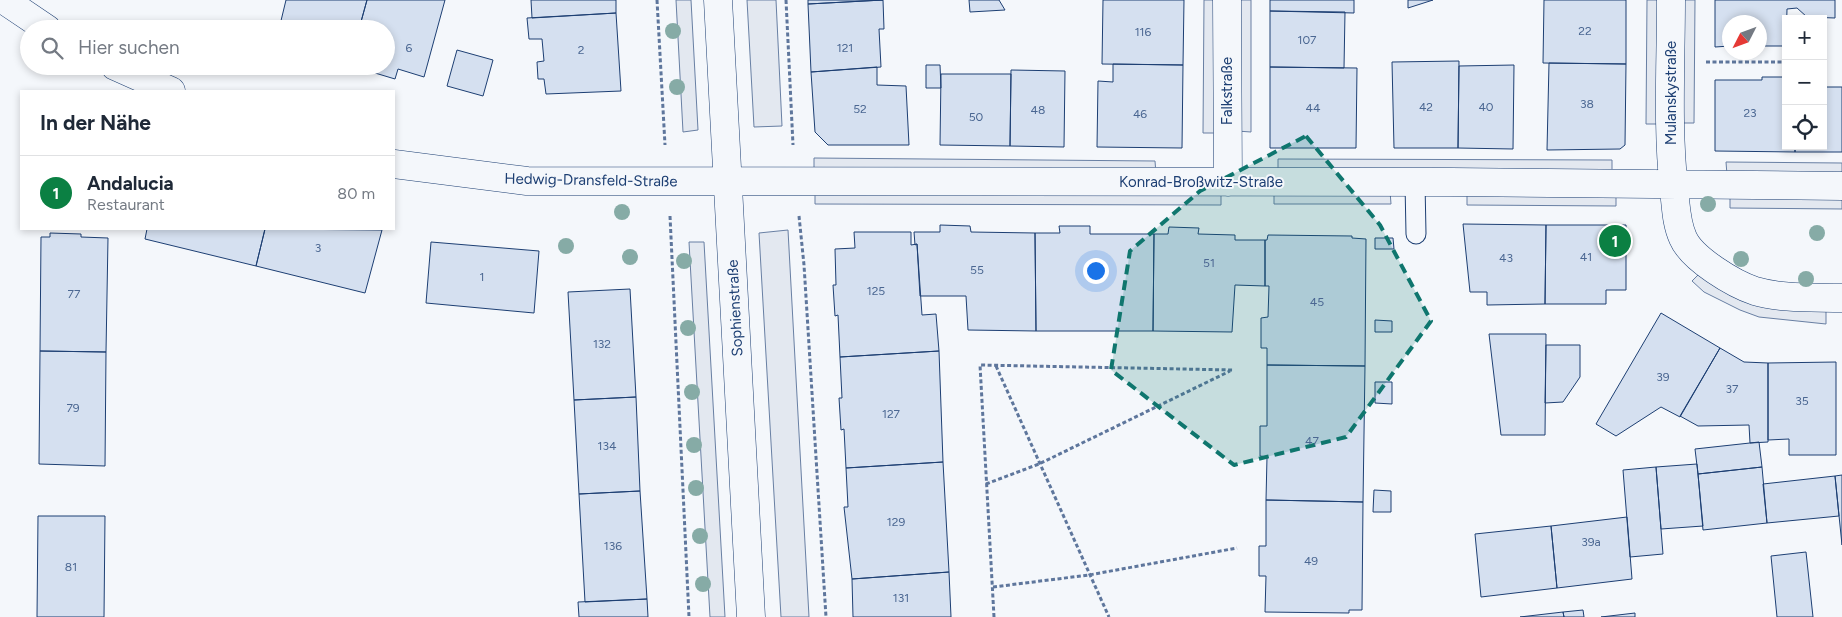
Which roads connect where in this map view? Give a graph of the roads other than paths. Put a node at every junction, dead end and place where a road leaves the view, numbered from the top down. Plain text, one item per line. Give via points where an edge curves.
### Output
1 (4, 0) edge
2 (718, 0) edge
3 (1227, 0) edge
4 (1671, 0) edge
5 (34, 20) edge
6 (135, 75) edge
7 (168, 90) edge
8 (395, 164) edge
9 (728, 182) junction
10 (1228, 182) junction
11 (1415, 183) junction
12 (1673, 186) junction
13 (1842, 186) edge
14 (1416, 234) dead end
15 (1842, 298) edge
16 (751, 617) edge

1 - 5 street
2 - 9 street, Sophienstraße
3 - 10 street, Falkstraße
4 - 12 street, Mulanskystraße
6 - 7 street
8 - 9 street, Hedwig-Dransfeld-Straße via 527,181
9 - 10 street, Konrad-Broßwitz-Straße
9 - 16 street, Sophienstraße
10 - 11 street, Konrad-Broßwitz-Straße
11 - 12 street, Konrad-Broßwitz-Straße
11 - 14 lane
12 - 13 street, Konrad-Broßwitz-Straße
12 - 15 street via 1677,221 1690,249 1735,282 1772,294

